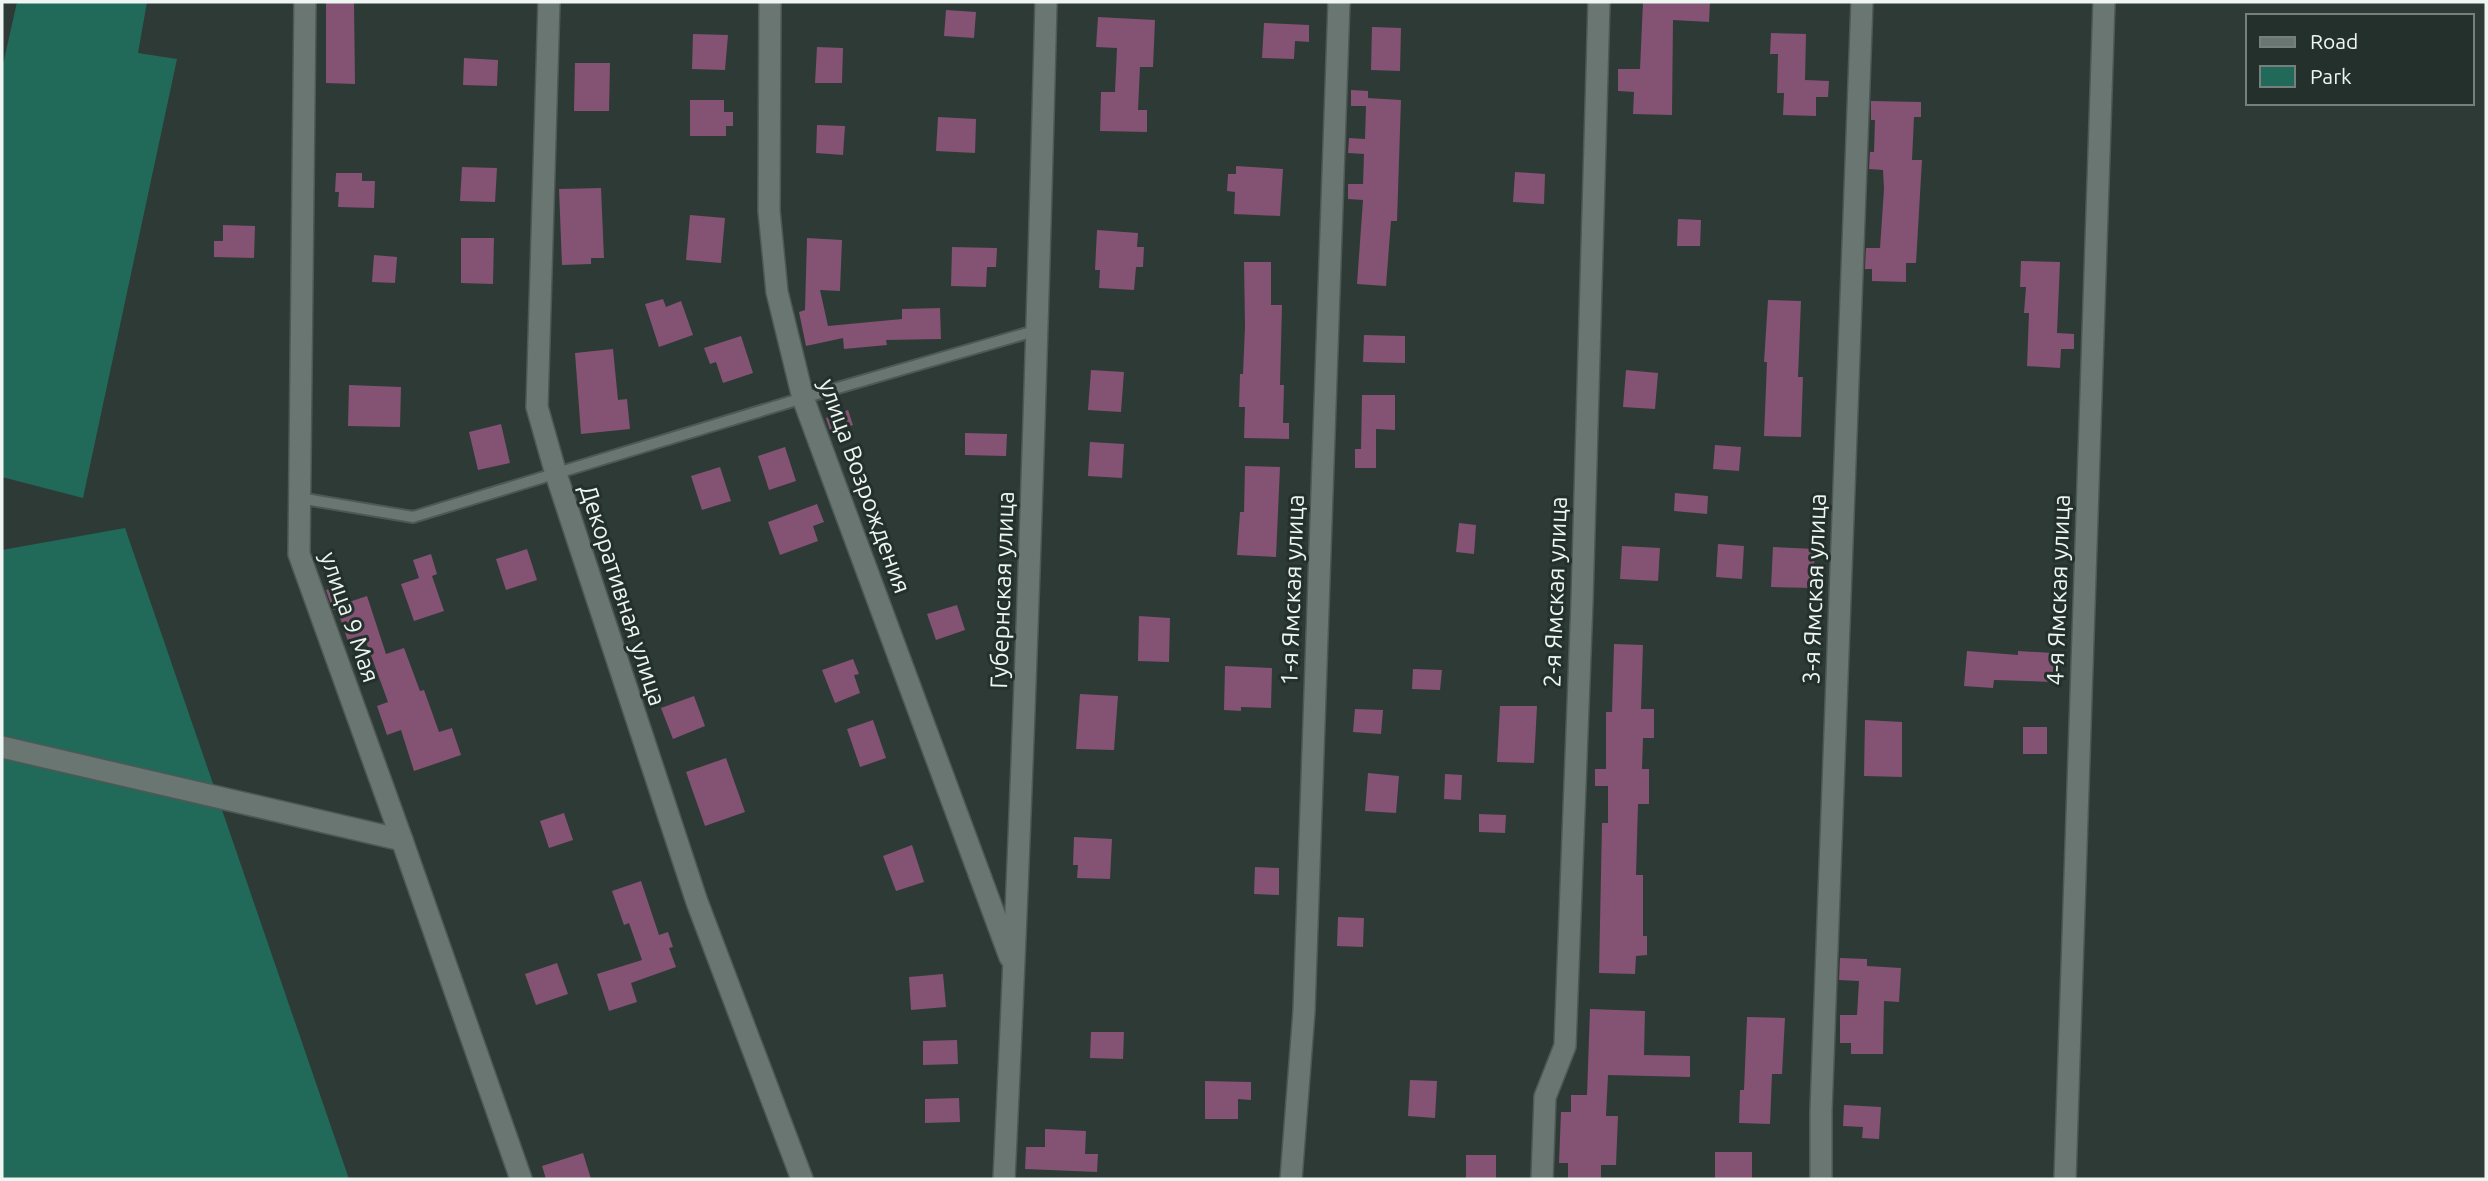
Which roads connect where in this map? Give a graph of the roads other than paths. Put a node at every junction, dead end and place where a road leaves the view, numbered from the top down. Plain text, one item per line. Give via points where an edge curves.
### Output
1 (305, 2) edge
2 (548, 2) edge
3 (771, 2) edge
4 (1045, 2) edge
5 (1339, 2) edge
6 (1599, 2) edge
7 (1862, 2) edge
8 (2104, 2) edge
9 (1038, 330) junction
10 (803, 398) junction
11 (555, 474) junction
12 (299, 498) junction
13 (2, 747) edge
14 (402, 839) junction
15 (1014, 968) junction
16 (520, 1179) edge
17 (802, 1179) edge
18 (1004, 1179) edge
19 (1291, 1179) edge
20 (1542, 1179) edge
21 (1821, 1179) edge
22 (2065, 1179) edge

1 - 12 street, улица 9 Мая
2 - 11 street, Декоративная улица via 537,407
3 - 10 street, улица Возрождения via 769,211 777,292
4 - 9 street, Губернская улица
5 - 19 street, 1-я Ямская улица via 1304,1011
6 - 20 street, 2-я Ямская улица via 1565,1046 1545,1097
7 - 21 street, 3-я Ямская улица
8 - 22 street, 4-я Ямская улица
9 - 10 lane
9 - 15 street, Губернская улица
10 - 11 lane
10 - 15 street, улица Возрождения
11 - 12 lane via 413,517
11 - 17 street, Декоративная улица via 697,902
12 - 14 street, улица 9 Мая via 299,554
13 - 14 street
14 - 16 street, улица 9 Мая
15 - 18 street, Губернская улица

